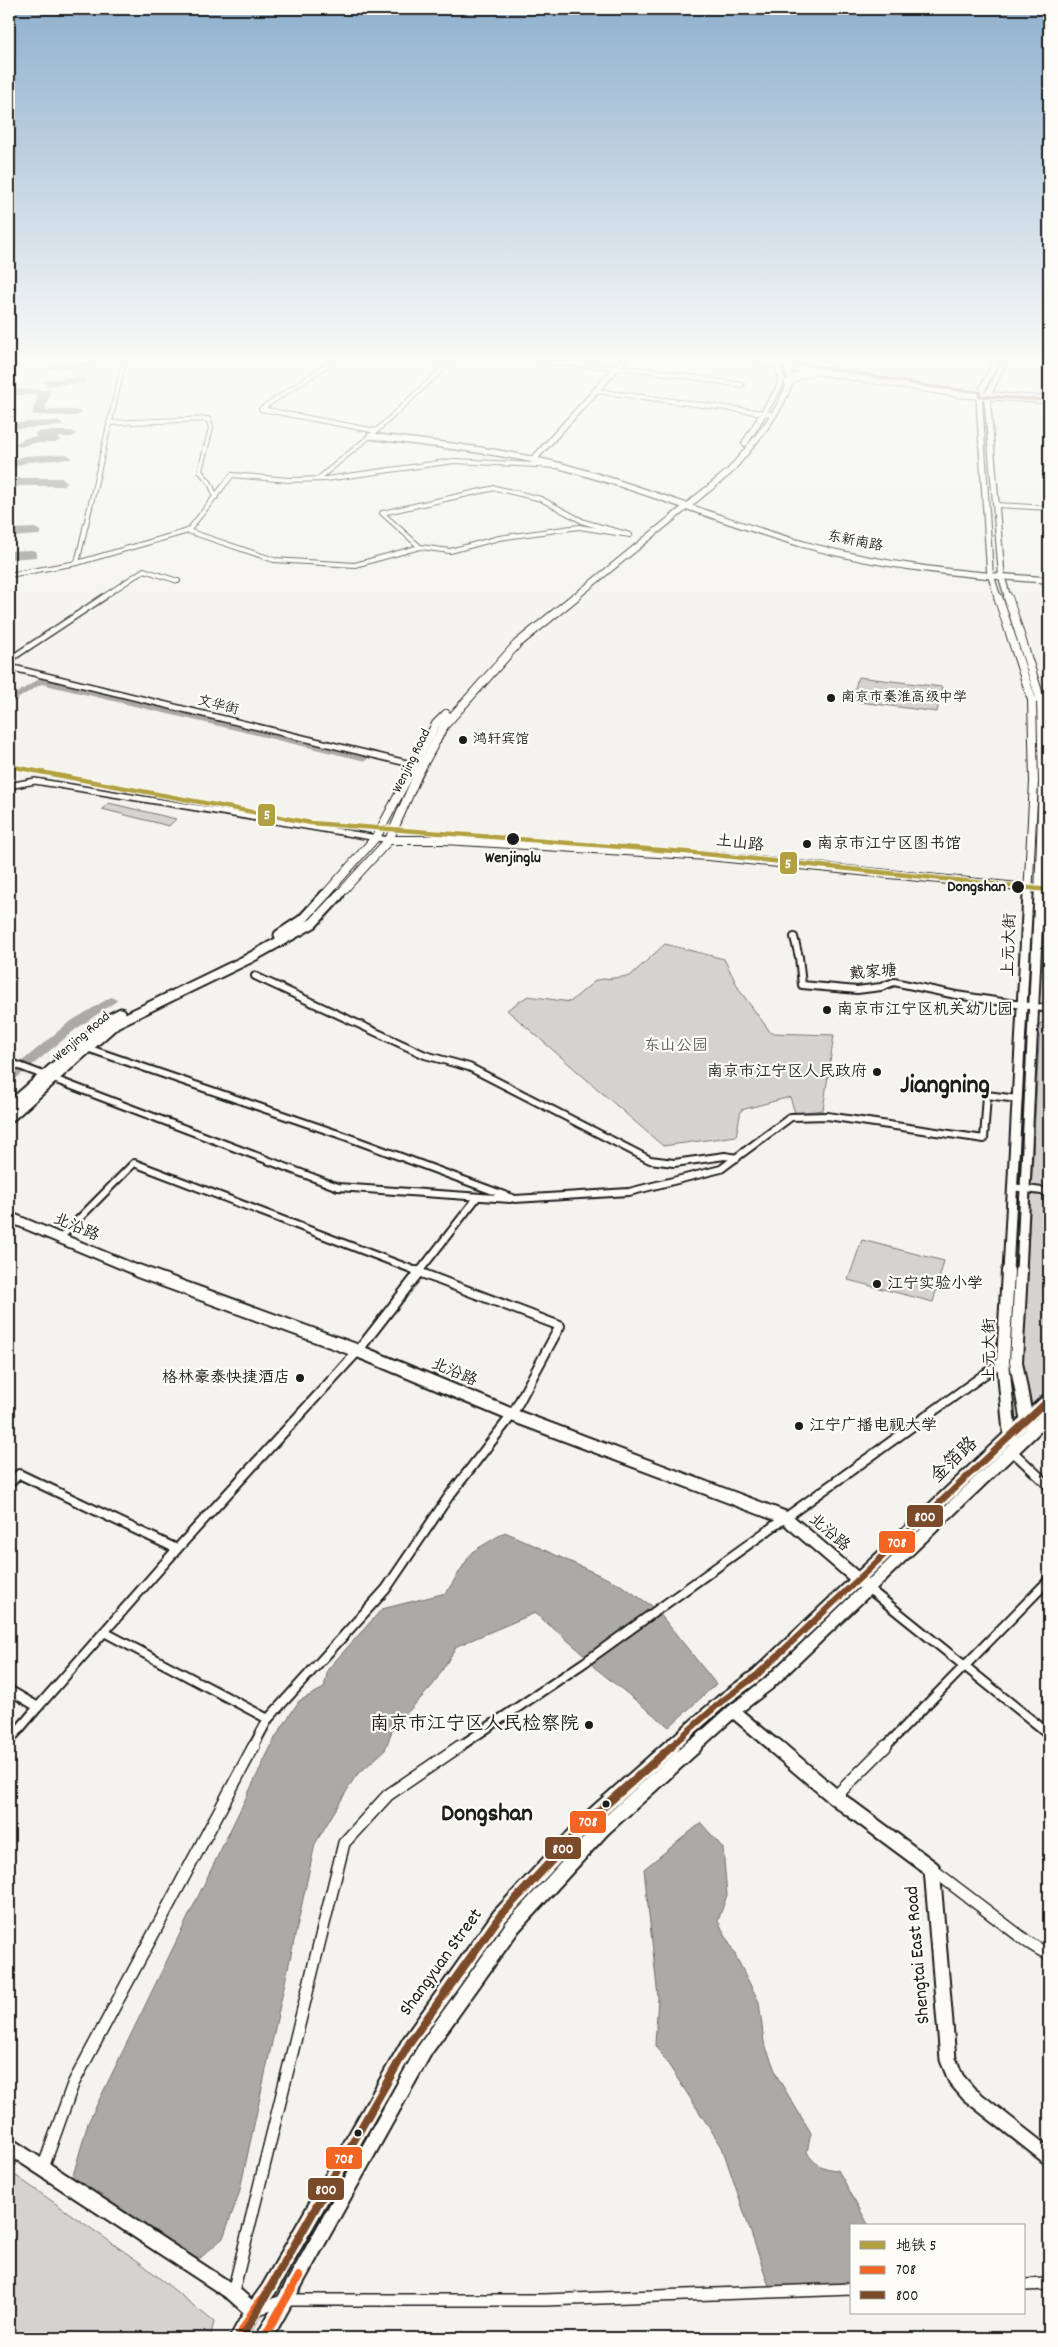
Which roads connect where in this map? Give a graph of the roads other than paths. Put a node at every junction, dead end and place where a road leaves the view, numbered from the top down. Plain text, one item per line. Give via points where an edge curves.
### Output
1 (99, 471) edge
2 (200, 471) edge
3 (329, 471) edge
4 (386, 471) edge
5 (575, 471) edge
6 (727, 471) edge
7 (986, 471) edge
8 (993, 471) edge
9 (318, 480) junction
10 (216, 497) junction
11 (682, 505) junction
12 (997, 505) junction
13 (1049, 508) edge
14 (188, 530) junction
15 (420, 547) junction
16 (77, 563) junction
17 (990, 575) junction
18 (9, 576) edge
19 (1002, 576) junction
20 (1049, 578) edge
21 (178, 581) dead end
22 (9, 660) edge
23 (9, 667) edge
24 (1040, 701) edge
25 (418, 766) junction
26 (9, 786) edge
27 (377, 836) junction
28 (389, 840) junction
29 (1027, 888) junction
30 (1040, 889) junction
31 (1049, 890) edge
32 (794, 937) dead end
33 (255, 976) dead end
34 (1023, 1005) junction
35 (1036, 1007) junction
36 (1049, 1009) edge
37 (87, 1048) junction
38 (9, 1062) edge
39 (45, 1077) junction
40 (1017, 1099) junction
41 (9, 1107) edge
42 (9, 1118) edge
43 (737, 1158) junction
44 (1012, 1187) junction
45 (1026, 1189) junction
46 (1049, 1192) edge
47 (476, 1198) junction
48 (515, 1199) junction
49 (9, 1212) edge
50 (9, 1217) edge
51 (60, 1238) junction
52 (418, 1272) junction
53 (358, 1351) junction
54 (1003, 1360) junction
55 (1049, 1399) edge
56 (512, 1415) junction
57 (1049, 1415) edge
58 (1028, 1418) junction
59 (1010, 1434) junction
60 (1027, 1435) junction
61 (1011, 1450) junction
62 (9, 1484) edge
63 (1049, 1486) edge
64 (786, 1518) junction
65 (177, 1549) junction
66 (858, 1580) junction
67 (1049, 1580) edge
68 (869, 1589) junction
69 (104, 1632) junction
70 (966, 1668) junction
71 (763, 1680) junction
72 (9, 1690) edge
73 (38, 1707) junction
74 (733, 1711) junction
75 (268, 1719) junction
76 (1049, 1734) edge
77 (9, 1741) edge
78 (835, 1797) junction
79 (932, 1869) junction
80 (1049, 1955) edge
81 (9, 2146) edge
82 (1049, 2157) edge
83 (43, 2168) junction
84 (1026, 2284) edge
85 (1049, 2284) edge
86 (850, 2289) edge
87 (233, 2293) junction
88 (286, 2300) junction
89 (253, 2310) junction
90 (238, 2338) edge
91 (264, 2338) edge

1 - 16 street
2 - 10 street
3 - 9 street
4 - 9 street
5 - 11 main road, 东新南路
6 - 11 main road, Wenjing Road
7 - 17 main road, 上元大街
8 - 12 main road, 上元大街
9 - 10 street via 232,475
10 - 14 street
11 - 17 main road, 东新南路 via 806,545 868,559
11 - 25 main road, Wenjing Road via 517,644 444,726
12 - 13 street
12 - 19 main road, 上元大街
14 - 15 street via 274,560 356,565
14 - 16 street
15 - 15 street via 450,551 499,538 579,527 630,535 584,522 541,499 494,488 382,513
16 - 18 street
17 - 19 main road, 东新南路
17 - 24 main road, 上元大街
19 - 20 main road, 东新南路
19 - 24 main road, 上元大街
21 - 22 street via 144,570
23 - 25 street, 文华街
24 - 29 main road, 上元大街
24 - 30 main road, 上元大街 via 1043,784
25 - 27 main road, Wenjing Road
25 - 28 main road, Wenjing Road
26 - 27 street via 35,781
27 - 28 street
27 - 39 main road, Wenjing Road via 296,924 242,955 109,1019
28 - 29 main road, 土山路 via 444,840 708,856
28 - 37 main road, Wenjing Road via 313,923 248,959 116,1023
29 - 30 main road, 土山路
29 - 34 main road, 上元大街
30 - 31 main road, 土山路
30 - 35 main road, 上元大街
32 - 34 street, 戴家塘 via 802,985 857,990 894,982
33 - 43 street via 425,1055 469,1067 650,1160 674,1163 725,1156
34 - 35 street
34 - 40 main road, 上元大街
35 - 36 street
35 - 45 main road, 上元大街
37 - 39 main road, Wenjing Road
37 - 48 street via 347,1137
38 - 39 street
39 - 41 main road, Wenjing Road
39 - 42 main road, Wenjing Road
39 - 47 street via 338,1187
40 - 43 street via 987,1096 984,1139 827,1116 791,1117
40 - 44 main road, 上元大街
43 - 48 street via 722,1169 629,1192
44 - 45 street
44 - 54 main road, 上元大街
45 - 46 street
45 - 58 main road, 上元大街 via 1016,1362
47 - 48 street
47 - 52 street
49 - 51 main road
50 - 51 main road, 北沿路
51 - 52 street via 134,1163
51 - 53 main road, 北沿路 via 130,1268
52 - 53 street
52 - 56 street via 560,1326
53 - 56 main road, 北沿路
53 - 65 street
54 - 59 main road, 上元大街
54 - 64 street
55 - 58 main road, 金箔路
56 - 64 main road, 北沿路
56 - 75 street via 449,1496 386,1589
57 - 60 main road, 金箔路
58 - 59 main road, 金箔路
58 - 60 main road, 上元大街
59 - 61 main road, 上元大街
59 - 66 main road, 金箔路
60 - 61 main road, 金箔路
61 - 63 street
61 - 68 main road, 金箔路
62 - 65 street via 19,1474
64 - 66 main road, 北沿路
64 - 87 street via 585,1662 388,1795 344,1843
65 - 69 street
66 - 68 main road, 北沿路
66 - 71 main road, 金箔路
67 - 70 street
68 - 70 street
68 - 71 main road, 金箔路
69 - 73 street
69 - 75 street
70 - 76 street
70 - 78 street
71 - 74 main road
71 - 89 main road, Shangyuan Street via 722,1701 590,1818 500,1916 410,2042 269,2289
72 - 73 street
73 - 77 street
74 - 78 main road, Shengtai East Road
74 - 88 main road via 602,1829 513,1926 424,2052
75 - 83 street via 73,2084
78 - 79 main road, Shengtai East Road
79 - 80 street
79 - 82 main road, Shengtai East Road via 948,2059 956,2079 969,2094
81 - 83 main road
83 - 87 main road
84 - 85 street
86 - 88 street via 544,2300
87 - 89 main road
88 - 89 street
88 - 91 main road
89 - 90 main road, Shangyuan Street

